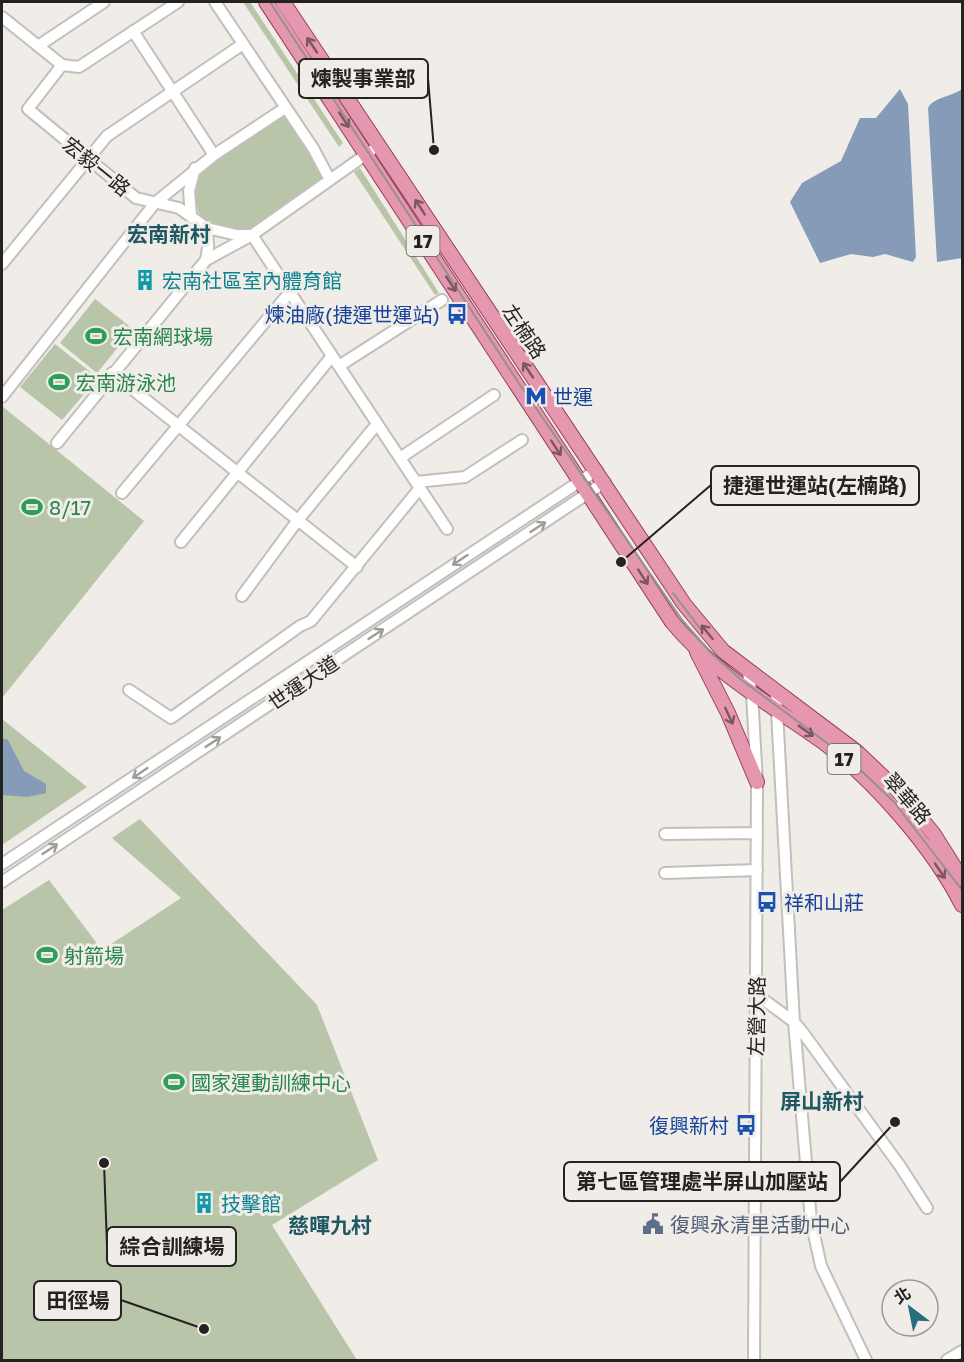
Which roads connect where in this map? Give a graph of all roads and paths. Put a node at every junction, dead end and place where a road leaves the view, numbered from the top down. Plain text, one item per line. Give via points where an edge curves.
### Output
1 (104, 2) edge
2 (178, 2) edge
3 (215, 2) edge
4 (266, 2) edge
5 (283, 2) edge
6 (2, 17) edge
7 (133, 32) junction
8 (243, 44) junction
9 (38, 46) junction
10 (62, 65) junction
11 (172, 92) junction
12 (285, 108) junction
13 (379, 146) junction
14 (367, 154) junction
15 (213, 155) junction
16 (88, 160) junction
17 (195, 168) junction
18 (330, 180) junction
19 (155, 203) junction
20 (191, 215) junction
21 (207, 228) junction
22 (252, 235) junction
23 (206, 260) junction
24 (2, 264) edge
25 (290, 292) junction
26 (442, 300) dead end
27 (332, 356) junction
28 (339, 366) junction
29 (112, 373) junction
30 (494, 395) dead end
31 (2, 397) edge
32 (377, 424) junction
33 (179, 426) junction
34 (522, 440) dead end
35 (57, 443) dead end
36 (400, 458) junction
37 (597, 470) junction
38 (237, 472) junction
39 (579, 481) junction
40 (605, 482) junction
41 (418, 485) junction
42 (122, 494) dead end
43 (587, 494) junction
44 (298, 520) junction
45 (447, 528) dead end
46 (181, 542) dead end
47 (357, 567) junction
48 (243, 596) dead end
49 (693, 645) junction
50 (748, 673) junction
51 (129, 690) dead end
52 (776, 693) junction
53 (752, 694) junction
54 (777, 711) junction
55 (758, 782) junction
56 (757, 833) junction
57 (665, 834) dead end
58 (2, 864) edge
59 (757, 870) junction
60 (664, 873) dead end
61 (963, 879) edge
62 (2, 882) edge
63 (963, 905) edge
64 (756, 994) junction
65 (794, 1022) junction
66 (927, 1208) dead end
67 (963, 1351) edge
68 (754, 1360) edge
69 (866, 1360) edge
70 (947, 1360) edge

1 - 9 street
2 - 7 street
3 - 8 street
4 -> 14 main road, 左楠路 / 17
13 -> 5 main road, 左楠路 / 17
6 - 9 street
7 - 10 street via 79,67
7 - 11 street
8 - 11 street
8 - 12 street
9 - 10 street
10 - 16 street, 宏毅一路 via 28,109
11 - 15 street
11 - 16 street via 107,136
12 - 15 street
12 - 18 street
13 - 14 street
37 -> 13 main road, 左楠路 / 17
14 - 18 street
14 -> 39 main road, 左楠路 / 17
15 - 17 street
16 - 19 street, 宏毅一路 via 132,196
16 - 24 street
17 - 19 street
17 - 20 street via 189,191
18 - 22 street
19 - 20 street, 宏毅一路
19 - 31 street
20 - 21 street, 宏毅一路
21 - 22 street, 宏毅一路
21 - 23 street
22 - 23 street
22 - 25 street
23 - 29 street
25 - 27 street
25 - 33 street
26 - 28 street
27 - 28 street
27 - 38 street
28 - 32 street
29 - 33 street
29 - 35 street
30 - 36 street
32 - 36 street
32 - 44 street
33 - 38 street
33 - 42 street
34 - 41 street via 465,477
36 - 41 street
37 - 39 street, 世運大道
37 - 40 main road, 左楠路 / 17
38 - 44 street
38 - 46 street
39 - 43 main road, 左楠路 / 17
39 -> 58 street, 世運大道
40 - 43 street, 世運大道
50 -> 40 main road, 左楠路 / 17 via 723,651 684,604
41 - 45 street
41 - 47 street
43 -> 49 main road, 左楠路 / 17 via 672,622
62 -> 43 street, 世運大道
44 - 47 street
44 - 48 street
47 - 51 street via 311,621 171,718
49 - 53 main road, 翠華路 / 17
49 -> 55 main road
50 - 52 main road, 翠華路 / 17
50 - 53 street, 左營大路
52 - 54 street
52 - 61 main road, 翠華路 / 17 via 857,752 898,791 933,833
53 - 54 main road, 翠華路 / 17
53 - 55 street, 左營大路
54 -> 63 main road, 翠華路 / 17 via 850,764 888,802
54 - 65 street
55 - 56 street, 左營大路
56 - 57 street
56 - 59 street, 左營大路
59 - 60 street
59 - 64 street, 左營大路
64 - 65 street
64 - 68 street, 左營大路
65 - 66 street
65 - 69 street via 811,1221 821,1266
67 - 70 street

